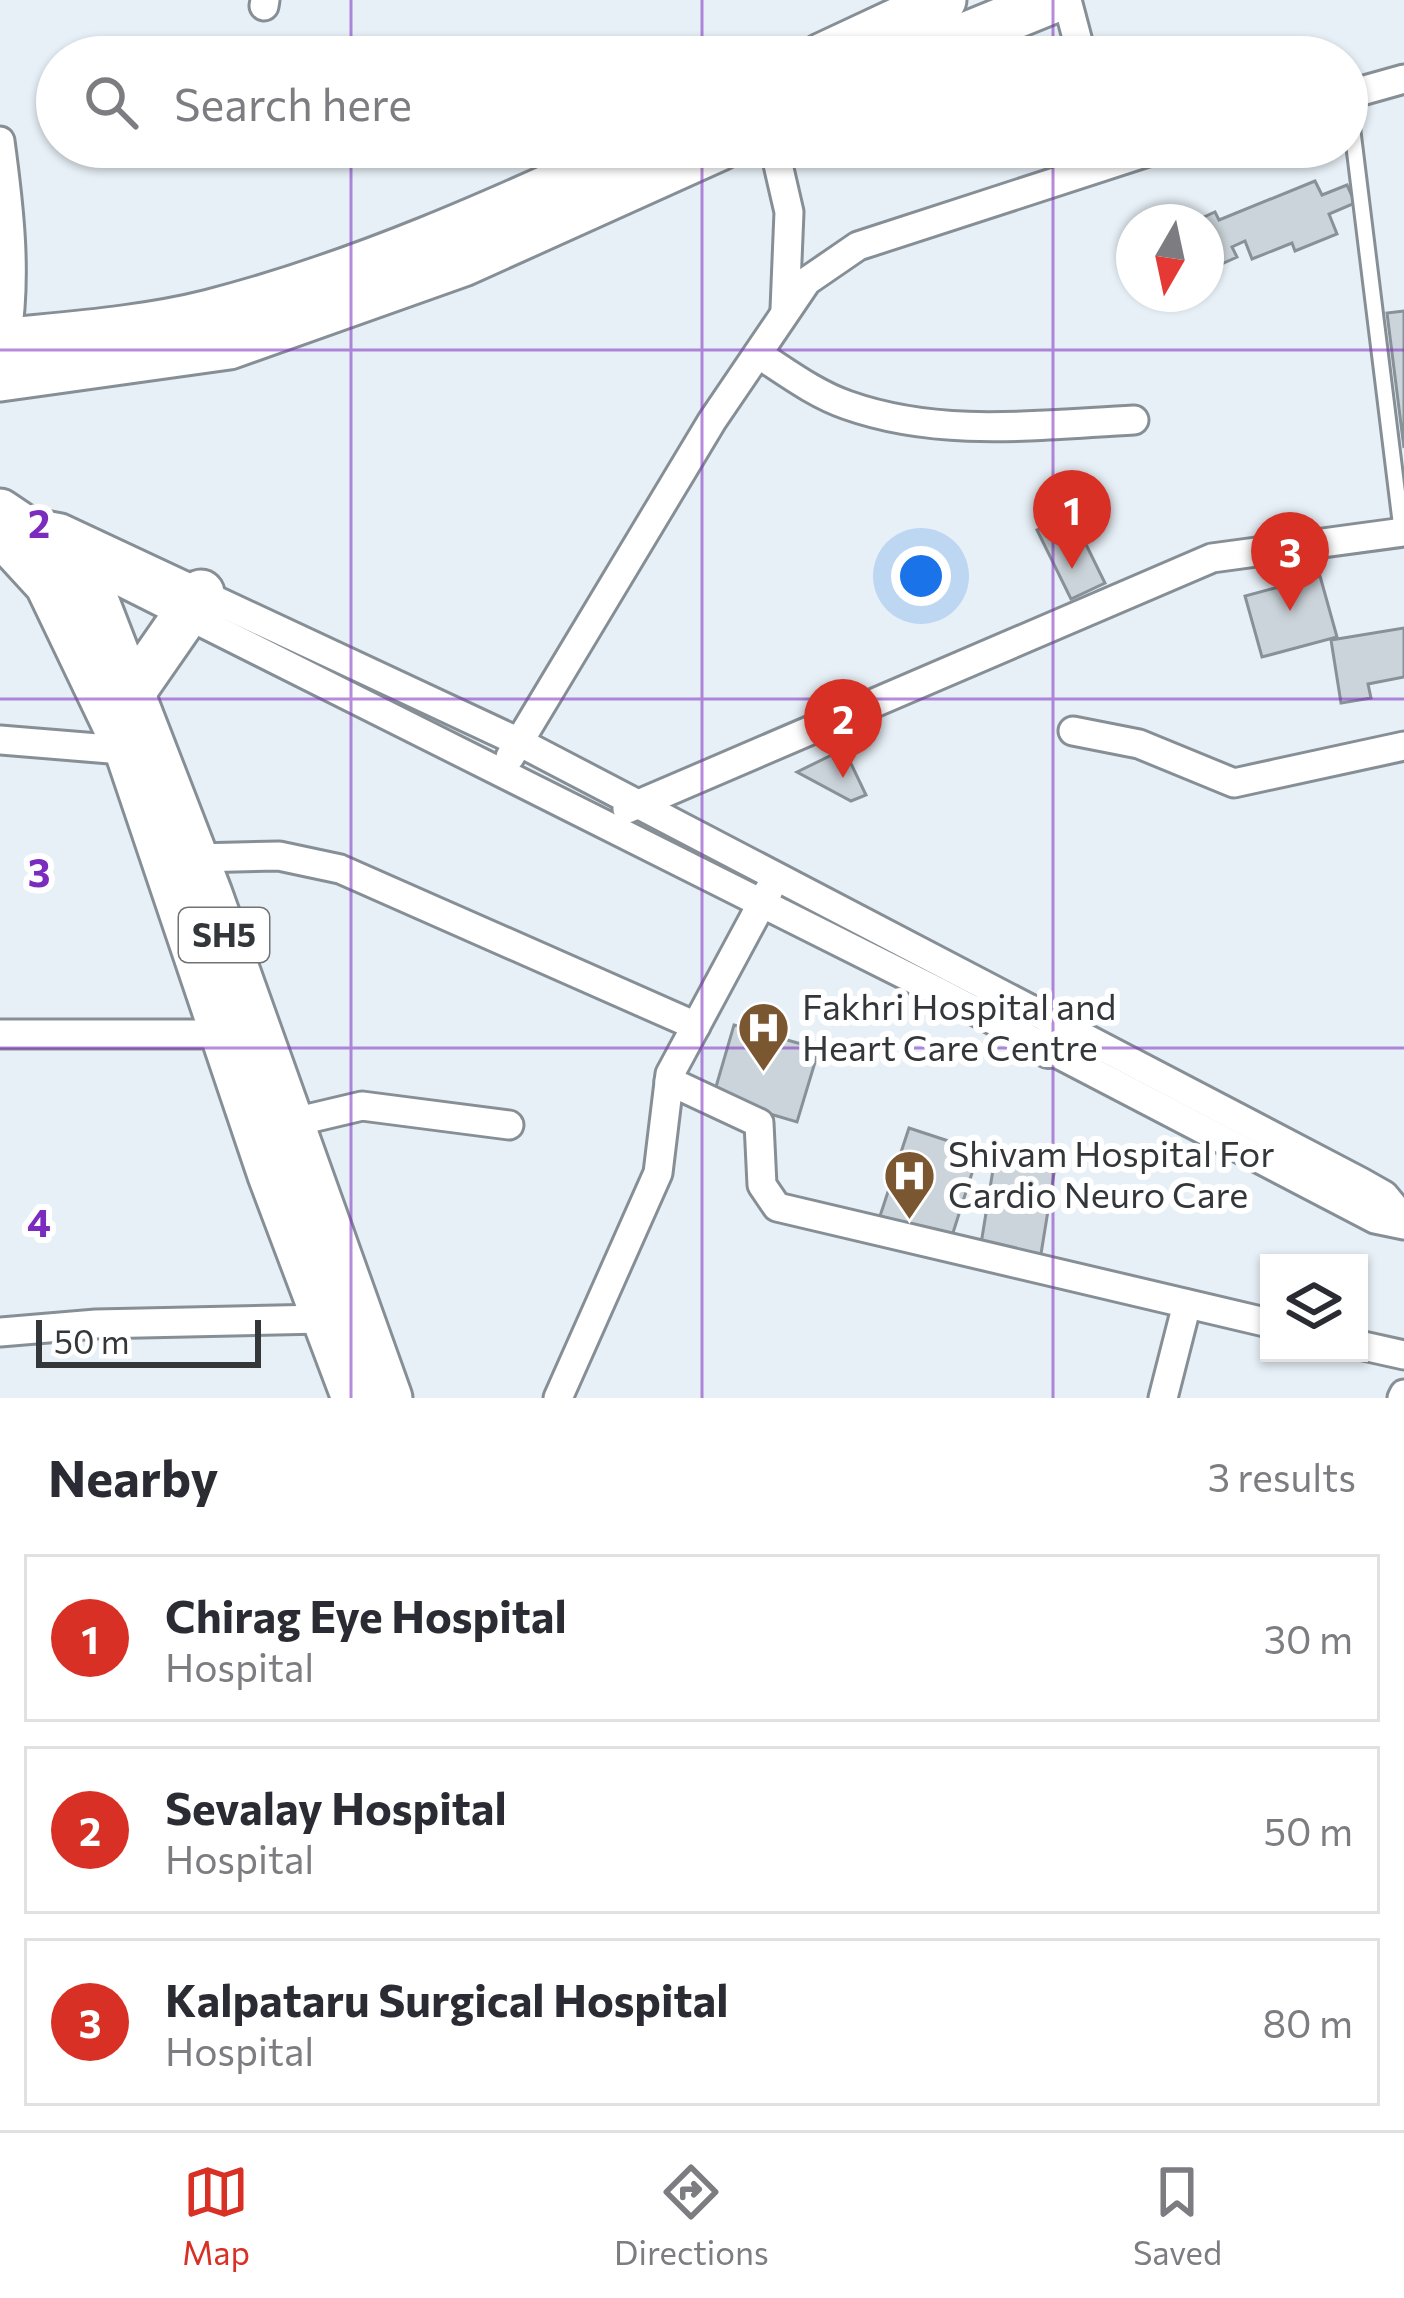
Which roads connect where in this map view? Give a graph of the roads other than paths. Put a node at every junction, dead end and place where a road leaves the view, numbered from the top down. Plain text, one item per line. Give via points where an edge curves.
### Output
1 (944, 0) edge
2 (1052, 0) edge
3 (1067, 0) edge
4 (1001, 8) edge
5 (866, 36) edge
6 (951, 36) edge
7 (1076, 36) edge
8 (1404, 79) edge
9 (1368, 89) edge
10 (0, 141) edge
11 (593, 168) edge
12 (673, 168) edge
13 (779, 168) edge
14 (1073, 168) edge
15 (1356, 168) edge
16 (785, 313) junction
17 (4, 334) edge
18 (758, 354) junction
19 (1134, 420) dead end
20 (17, 534) edge
21 (1403, 535) edge
22 (194, 604) junction
23 (133, 691) junction
24 (1073, 730) dead end
25 (0, 740) edge
26 (519, 742) junction
27 (1404, 746) edge
28 (142, 752) junction
29 (499, 776) junction
30 (640, 803) junction
31 (594, 824) junction
32 (196, 858) junction
33 (776, 875) junction
34 (761, 905) junction
35 (696, 1026) junction
36 (0, 1034) edge
37 (222, 1034) junction
38 (1056, 1037) junction
39 (669, 1081) junction
40 (290, 1123) junction
41 (509, 1125) dead end
42 (1404, 1222) edge
43 (1187, 1304) junction
44 (322, 1319) junction
45 (1260, 1321) edge
46 (0, 1332) edge
47 (1368, 1347) edge
48 (1404, 1355) edge
49 (355, 1398) edge
50 (389, 1398) edge
51 (558, 1398) edge
52 (1163, 1398) edge

1 - 5 main road
2 - 4 main road
3 - 7 street
4 - 6 main road
8 - 9 street
10 - 17 street
11 - 17 main road via 306,285 204,314
12 - 17 main road via 463,263 208,349
13 - 16 street via 789,212
14 - 16 street via 858,246 807,281
15 - 21 lane
16 - 18 street
18 - 19 street via 845,405 923,423
18 - 26 street
20 - 22 street
20 - 22 street via 61,528
20 - 23 main road, SH5 via 93,593
20 - 28 main road, SH5
21 - 30 street via 1212,558
22 - 23 main road
22 - 26 street
22 - 29 street
23 - 28 main road, SH5
24 - 27 street via 1139,745 1234,783
25 - 28 street
26 - 29 street
26 - 30 street
28 - 32 main road, SH5
28 - 37 main road, SH5
29 - 31 street
30 - 31 street
30 - 33 street
31 - 34 street
32 - 35 street via 279,856 340,869
32 - 40 main road, SH5
33 - 34 street
33 - 38 street
34 - 35 street
34 - 38 street
35 - 39 street
36 - 37 street
37 - 44 main road, SH5
38 - 42 street via 1375,1219
39 - 43 street via 758,1123 762,1185 777,1207
39 - 51 street via 658,1172
40 - 41 street via 362,1106
40 - 50 main road, SH5
43 - 45 street
43 - 52 street
44 - 46 street
44 - 49 main road, SH5
47 - 48 street

